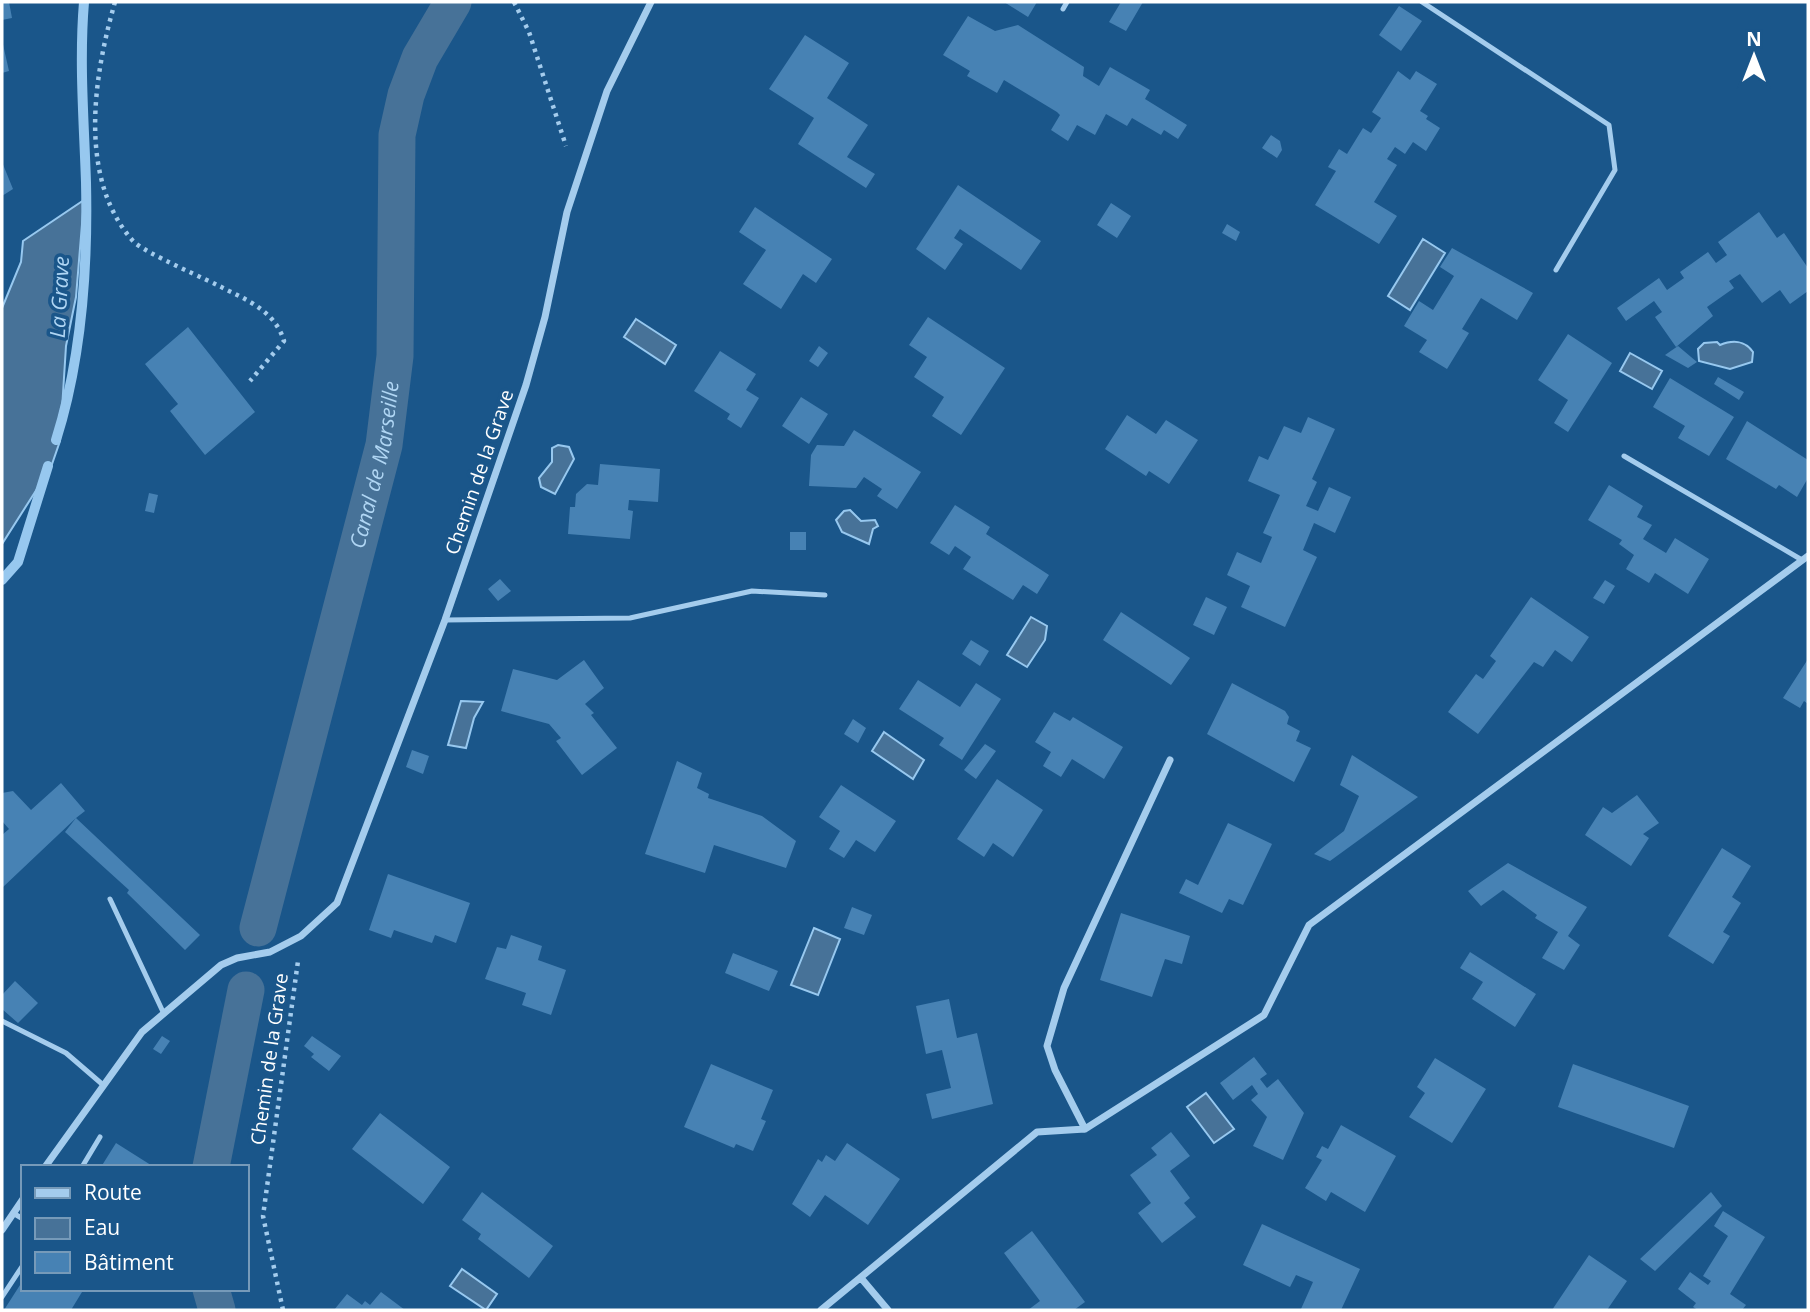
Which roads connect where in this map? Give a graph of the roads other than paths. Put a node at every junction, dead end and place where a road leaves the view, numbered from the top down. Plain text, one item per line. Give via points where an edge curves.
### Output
1 (651, 2) edge
2 (1067, 2) edge
3 (1422, 2) edge
4 (1063, 9) dead end
5 (1556, 270) dead end
6 (1624, 456) dead end
7 (1805, 558) edge
8 (825, 595) dead end
9 (445, 620) junction
10 (1170, 760) dead end
11 (110, 899) dead end
12 (163, 1014) junction
13 (2, 1021) edge
14 (102, 1084) junction
15 (1085, 1129) junction
16 (100, 1137) dead end
17 (46, 1165) edge
18 (83, 1165) edge
19 (21, 1202) edge
20 (13, 1213) junction
21 (21, 1218) edge
22 (2, 1230) edge
23 (21, 1268) edge
24 (861, 1278) junction
25 (2, 1297) edge
26 (821, 1310) edge
27 (888, 1310) edge

1 - 9 street, Chemin de la Grave via 607,91 567,212 526,385
2 - 4 lane
3 - 5 lane via 1608,125 1615,170
6 - 7 lane
7 - 15 street via 1309,925 1264,1015
8 - 9 lane via 752,591 630,618
9 - 12 street, Chemin de la Grave via 337,903 301,936 270,952 221,965
10 - 15 street via 1064,988 1047,1046
11 - 12 lane
12 - 14 street, Chemin de la Grave via 142,1032
13 - 14 lane via 66,1053
14 - 17 street, Chemin de la Grave
15 - 24 street via 1037,1132
16 - 18 lane
19 - 20 street
20 - 21 lane
20 - 22 street
23 - 25 lane
24 - 26 street
24 - 27 street

